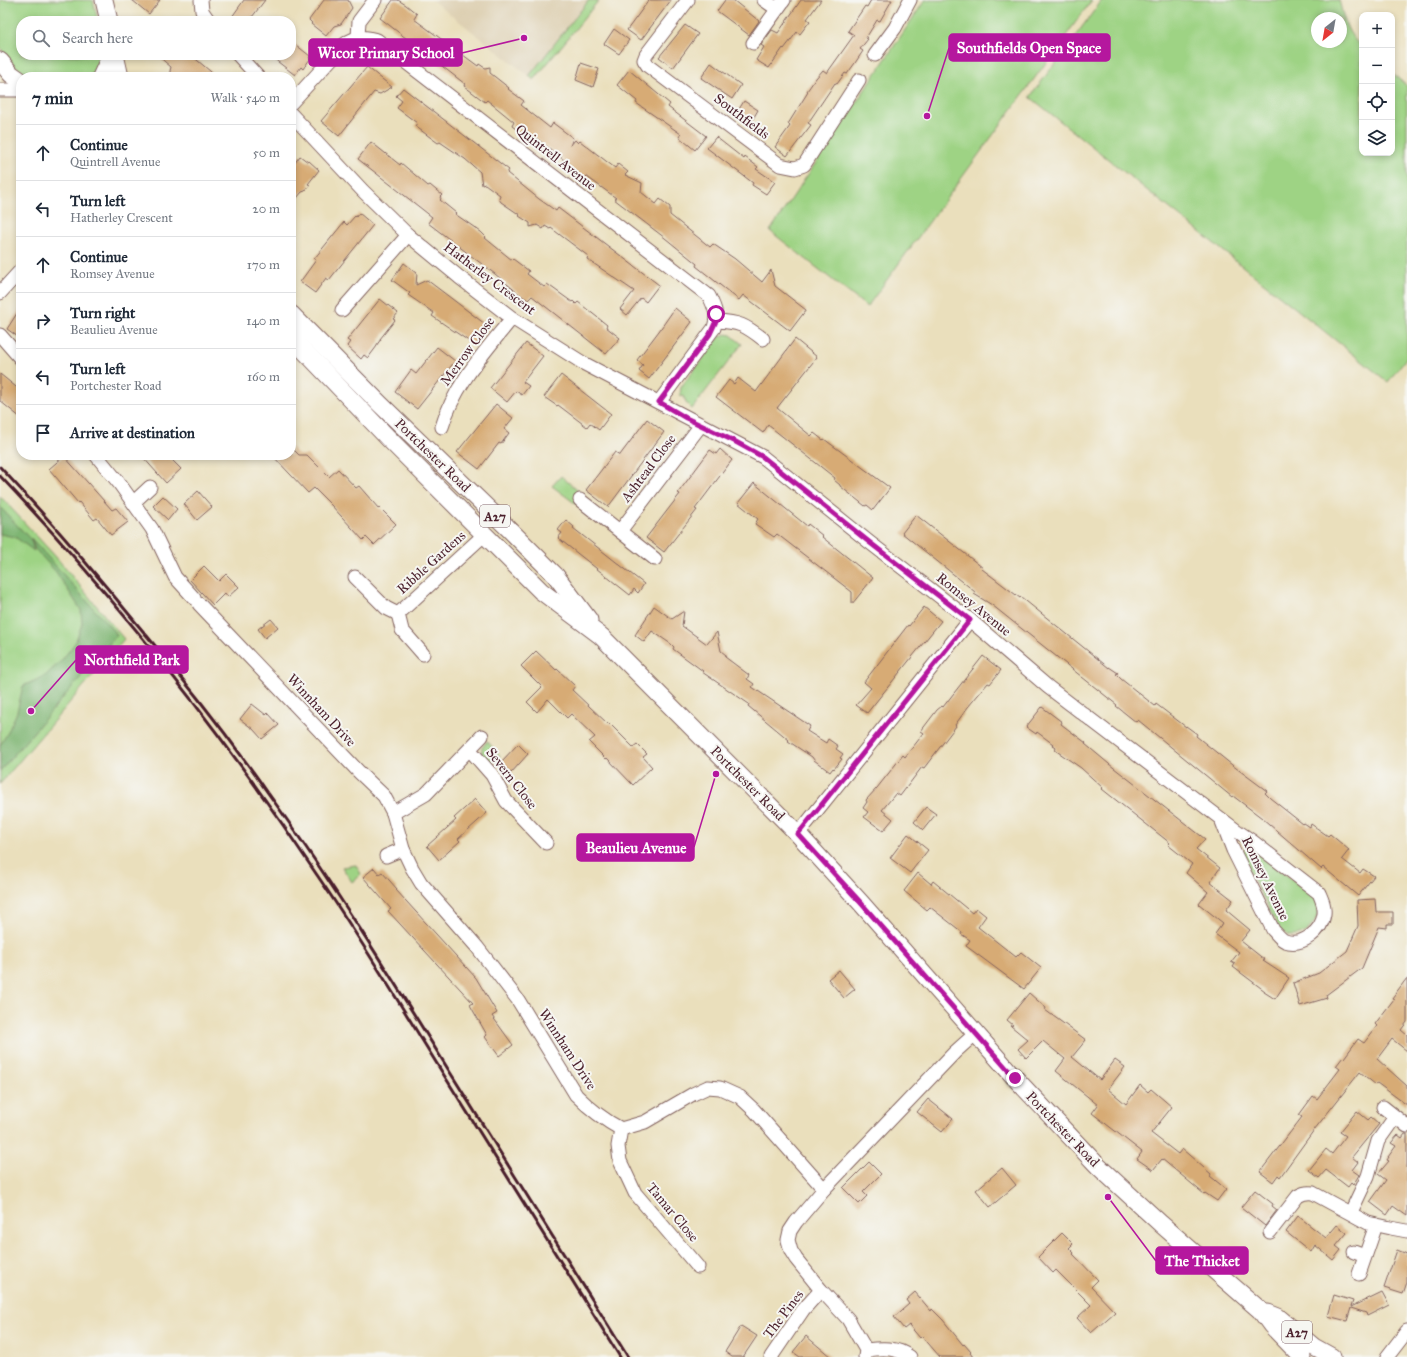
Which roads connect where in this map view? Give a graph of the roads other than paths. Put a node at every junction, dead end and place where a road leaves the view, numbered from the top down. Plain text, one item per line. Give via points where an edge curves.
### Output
1 (104, 0) edge
2 (201, 0) edge
3 (375, 0) edge
4 (688, 0) edge
5 (764, 0) edge
6 (910, 0) edge
7 (781, 5) edge
8 (108, 16) edge
9 (206, 16) edge
10 (358, 37) junction
11 (753, 43) dead end
12 (875, 55) dead end
13 (109, 60) edge
14 (117, 60) edge
15 (243, 60) edge
16 (0, 61) edge
17 (103, 72) edge
18 (119, 72) edge
19 (253, 72) edge
20 (16, 78) edge
21 (859, 80) dead end
22 (0, 90) edge
23 (16, 90) edge
24 (296, 98) edge
25 (296, 125) edge
26 (408, 235) junction
27 (16, 275) edge
28 (0, 293) edge
29 (342, 310) dead end
30 (512, 318) junction
31 (296, 319) edge
32 (716, 321) junction
33 (0, 335) edge
34 (763, 339) dead end
35 (296, 341) edge
36 (16, 353) edge
37 (659, 402) junction
38 (701, 425) junction
39 (442, 427) dead end
40 (102, 460) edge
41 (150, 486) dead end
42 (580, 500) dead end
43 (134, 502) junction
44 (620, 531) junction
45 (485, 534) junction
46 (655, 558) dead end
47 (355, 577) dead end
48 (398, 614) junction
49 (970, 620) junction
50 (601, 636) junction
51 (423, 654) dead end
52 (482, 736) dead end
53 (470, 750) junction
54 (393, 813) junction
55 (1221, 819) junction
56 (798, 834) junction
57 (546, 843) dead end
58 (403, 849) junction
59 (386, 856) dead end
60 (975, 1034) junction
61 (1383, 1107) dead end
62 (1395, 1117) junction
63 (1407, 1126) edge
64 (621, 1130) junction
65 (824, 1190) junction
66 (1351, 1212) junction
67 (1376, 1225) junction
68 (1407, 1231) edge
69 (1270, 1232) dead end
70 (698, 1267) dead end
71 (1359, 1274) dead end
72 (821, 1290) junction
73 (1260, 1310) junction
74 (1407, 1331) edge
75 (866, 1353) edge
76 (771, 1357) edge
77 (910, 1357) edge
78 (1302, 1357) edge
79 (1332, 1357) edge
80 (1387, 1357) edge

1 - 8 main road
2 - 9 street via 202,11
3 - 10 street via 359,21
4 - 21 street, Southfields via 644,60 648,66 780,165 795,168 804,165
5 - 7 street
6 - 12 street
7 - 11 street
10 - 24 street via 345,44
10 - 32 street, Quintrell Avenue via 377,40 388,47 709,296 715,306
13 - 17 main road
14 - 18 main road
15 - 19 street
16 - 20 main road
22 - 23 street
25 - 26 street, Hatherley Crescent
26 - 29 street
26 - 30 street, Hatherley Crescent
27 - 28 street
30 - 37 street, Hatherley Crescent via 583,363
30 - 39 street, Merrow Close via 458,388 450,402
31 - 50 main road, Portchester Road / A27 via 556,576
32 - 34 street via 740,324
32 - 37 street via 710,334
33 - 36 street
35 - 45 main road, Portchester Road / A27 via 389,439
37 - 38 street, Hatherley Crescent
38 - 44 street, Ashtead Close
38 - 49 street, Romsey Avenue via 763,457
40 - 43 street, Winnham Drive
41 - 43 street
42 - 44 street
43 - 54 street, Winnham Drive via 152,529 176,577 384,796
44 - 46 street
45 - 48 street, Ribble Gardens
45 - 50 main road, Portchester Road / A27 via 541,591
47 - 48 street, Ribble Gardens via 386,608
48 - 51 street, Ribble Gardens via 402,630
49 - 55 street, Romsey Avenue via 1048,686
49 - 56 street
50 - 56 main road, Portchester Road / A27
52 - 53 street, Severn Close
53 - 54 street, Severn Close via 426,794
53 - 57 street, Severn Close via 492,775 506,800
54 - 58 street, Winnham Drive
55 - 55 street, Romsey Avenue via 1319,893 1324,915 1319,927 1309,937 1293,942 1285,940 1273,930 1233,850
56 - 60 main road, Portchester Road / A27
58 - 59 street
58 - 64 street, Winnham Drive via 421,884 477,947 518,1000 576,1095 598,1116
60 - 65 street
60 - 73 main road, Portchester Road / A27 via 1098,1166
61 - 62 street
62 - 63 street
62 - 66 street via 1378,1141 1368,1176
64 - 65 street via 645,1122 708,1087 720,1088 740,1096
64 - 70 street, Tamar Close via 618,1146 620,1161 635,1193
65 - 72 street via 796,1222 788,1240 796,1260
66 - 67 street
66 - 69 street via 1313,1193 1303,1193
67 - 68 street
67 - 71 street via 1360,1254
72 - 75 street via 848,1319
72 - 76 street, The Pines via 803,1310
73 - 78 main road, Portchester Road / A27
73 - 79 main road, Portchester Road / A27 via 1278,1317 1314,1347
74 - 80 street
75 - 77 street via 882,1348 894,1349

